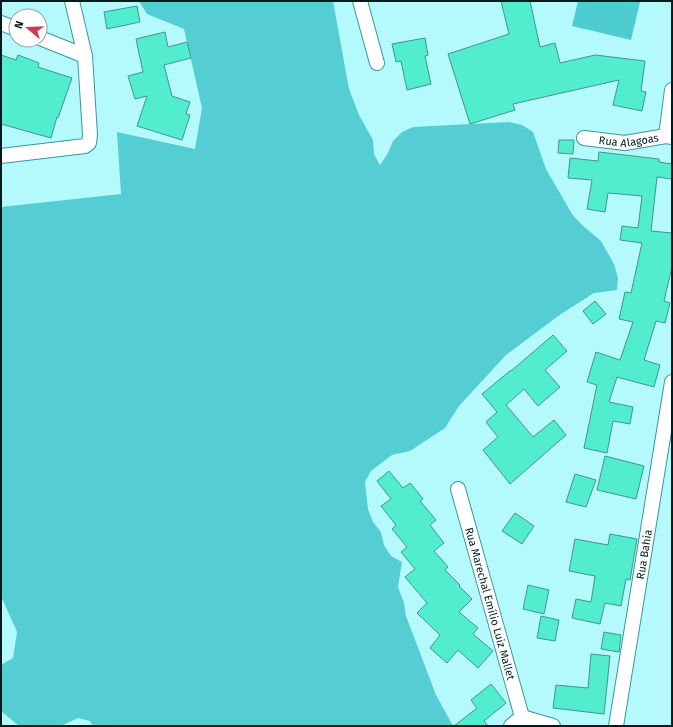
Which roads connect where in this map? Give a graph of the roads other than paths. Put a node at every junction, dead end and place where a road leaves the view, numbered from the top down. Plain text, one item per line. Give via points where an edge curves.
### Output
1 (72, 1) edge
2 (360, 1) edge
3 (48, 41) edge
4 (85, 56) junction
5 (377, 63) dead end
6 (672, 90) edge
7 (669, 136) edge
8 (584, 138) dead end
9 (1, 156) edge
10 (672, 382) edge
11 (458, 489) dead end
12 (522, 717) junction
13 (511, 726) edge
14 (553, 726) edge
15 (616, 726) edge

1 - 4 street
2 - 5 street
3 - 4 street
4 - 9 street via 89,142 85,146
6 - 7 street
7 - 8 street, Rua Alagoas via 625,143
10 - 15 street, Rua Bahia
11 - 12 street, Rua Marechal Emílio Luiz Mallet
12 - 13 street
12 - 14 street

